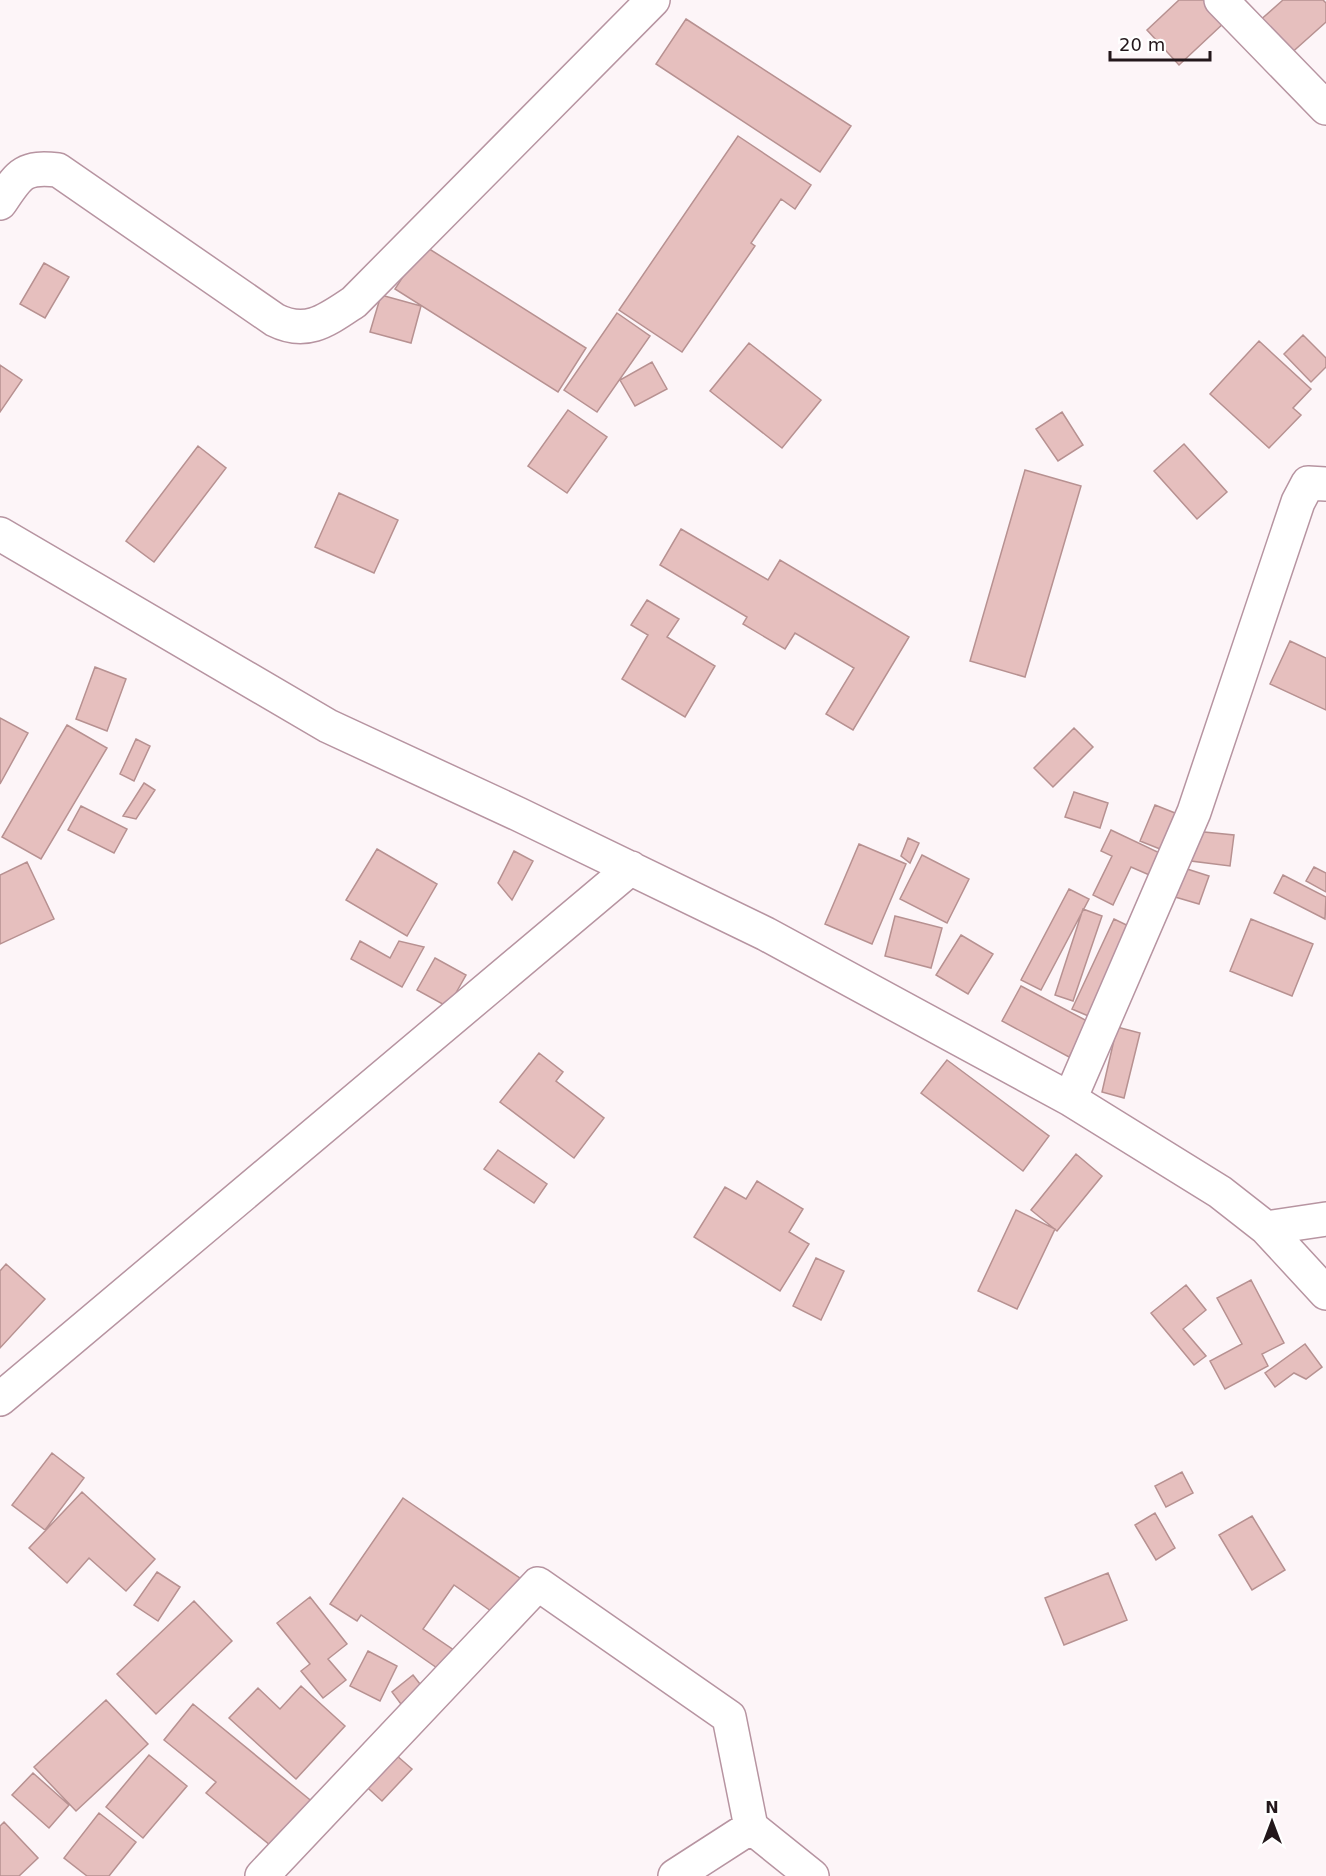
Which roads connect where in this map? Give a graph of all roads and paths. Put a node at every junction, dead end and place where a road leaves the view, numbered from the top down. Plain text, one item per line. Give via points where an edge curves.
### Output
1 (653, 0) edge
2 (1221, 0) edge
3 (1326, 108) edge
4 (0, 203) edge
5 (1326, 484) edge
6 (0, 534) edge
7 (630, 868) junction
8 (1071, 1099) junction
9 (1326, 1219) edge
10 (1266, 1228) junction
11 (1326, 1293) edge
12 (0, 1399) edge
13 (751, 1827) junction
14 (262, 1876) edge
15 (675, 1876) edge
16 (812, 1876) edge

1 - 4 street via 354,302 313,325 290,328 275,320 58,170 27,171
2 - 3 street
5 - 8 street via 1308,483 1298,502 1194,812
6 - 7 street via 328,726
7 - 8 street via 766,934
7 - 12 street
8 - 10 street via 1220,1192
9 - 10 street
10 - 11 street
13 - 14 street via 729,1717 538,1584
13 - 15 street
13 - 16 street

